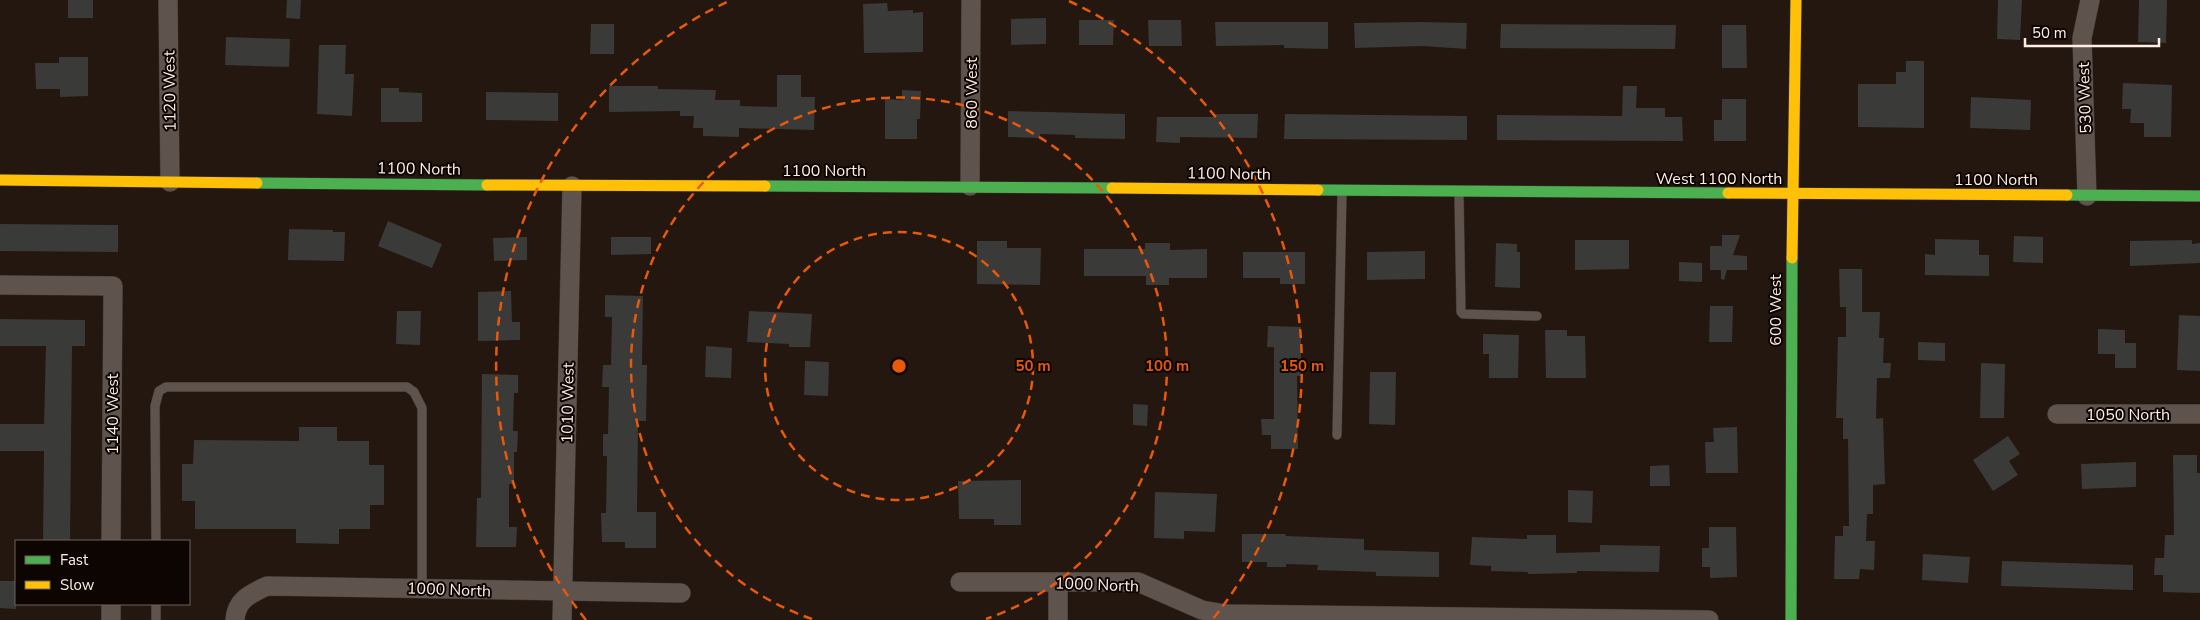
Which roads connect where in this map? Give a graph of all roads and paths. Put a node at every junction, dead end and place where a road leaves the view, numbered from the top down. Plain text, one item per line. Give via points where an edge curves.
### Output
1 (168, 0) edge
2 (972, 0) edge
3 (1796, 0) edge
4 (2090, 0) edge
5 (0, 180) edge
6 (170, 182) junction
7 (572, 186) junction
8 (970, 186) junction
9 (1342, 190) junction
10 (1459, 192) junction
11 (1647, 194) joint
12 (1792, 195) junction
13 (2088, 196) junction
14 (2200, 196) edge
15 (0, 285) edge
16 (1537, 316) dead end
17 (2057, 414) dead end
18 (2200, 414) edge
19 (1338, 435) dead end
20 (111, 540) edge
21 (156, 540) edge
22 (960, 582) dead end
23 (1058, 582) junction
24 (422, 588) junction
25 (562, 592) junction
26 (681, 593) dead end
27 (111, 605) edge
28 (156, 605) edge
29 (111, 620) edge
30 (156, 620) edge
31 (235, 620) edge
32 (562, 620) edge
33 (1058, 620) edge
34 (1709, 620) edge
35 (1791, 620) edge

1 - 6 street, 1120 West
2 - 8 street, 860 West
3 - 12 main road, 600 West
4 - 13 street, 530 West via 2082,38
5 - 6 main road, 1100 North
6 - 7 main road, 1100 North
7 - 8 main road, 1100 North
7 - 25 street, 1010 West
8 - 9 main road, 1100 North
9 - 10 main road, 1100 North
9 - 19 lane
10 - 11 main road, 1100 North
10 - 16 lane via 1461,312
11 - 12 main road, West 1100 North
12 - 13 main road, 1100 North
12 - 35 main road, 600 West
13 - 14 main road, 1100 North
15 - 20 street, 1140 West via 114,286
17 - 18 street, 1050 North
21 - 24 lane via 155,406 159,391 166,387 407,387 414,392 422,408
22 - 23 street, 1000 North
23 - 33 street
23 - 34 street, 1000 North via 1138,582 1202,610 1226,614
24 - 25 street, 1000 North
24 - 31 street, 1000 North via 267,586 245,596 235,613
25 - 26 street, 1000 North
25 - 32 street, 1010 West
27 - 29 street
28 - 30 lane

